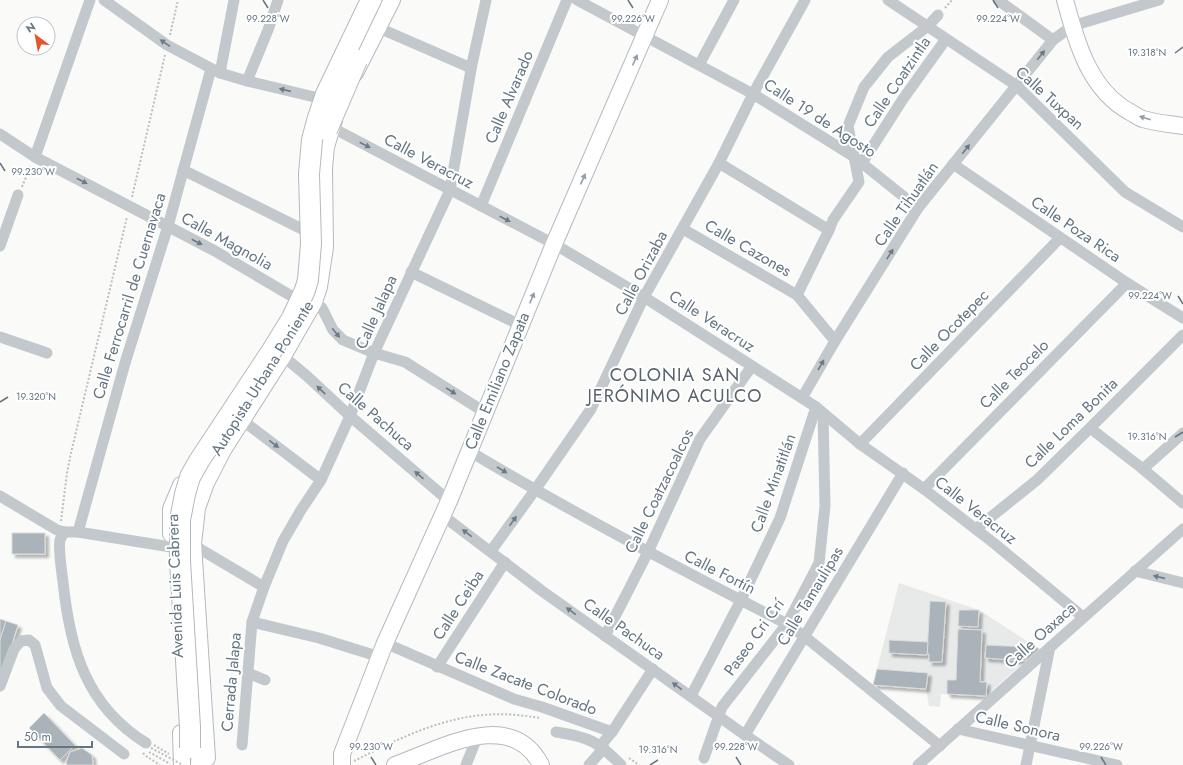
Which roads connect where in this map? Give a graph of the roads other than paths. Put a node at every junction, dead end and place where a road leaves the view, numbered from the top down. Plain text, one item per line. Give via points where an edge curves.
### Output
1 (90, 0) edge
2 (104, 0) edge
3 (234, 0) edge
4 (278, 0) edge
5 (371, 0) edge
6 (385, 0) edge
7 (392, 0) edge
8 (486, 0) edge
9 (567, 0) edge
10 (577, 0) edge
11 (660, 0) edge
12 (734, 0) edge
13 (805, 0) edge
14 (998, 0) edge
15 (1065, 0) edge
16 (1159, 0) edge
17 (895, 2) edge
18 (938, 15) dead end
19 (928, 26) junction
20 (1072, 26) junction
21 (379, 28) junction
22 (645, 36) junction
23 (946, 39) junction
24 (1053, 40) junction
25 (699, 65) junction
26 (471, 68) junction
27 (215, 71) junction
28 (247, 81) junction
29 (1017, 86) junction
30 (754, 94) junction
31 (323, 100) junction
32 (1183, 126) edge
33 (331, 127) junction
34 (0, 134) edge
35 (35, 157) junction
36 (857, 159) junction
37 (719, 163) junction
38 (953, 164) junction
39 (182, 170) junction
40 (324, 183) junction
41 (307, 185) junction
42 (450, 190) junction
43 (18, 195) road end
44 (307, 203) junction
45 (481, 206) junction
46 (918, 208) junction
47 (168, 226) junction
48 (1183, 227) edge
49 (683, 229) junction
50 (829, 230) junction
51 (308, 232) junction
52 (1060, 238) junction
53 (554, 244) junction
54 (0, 246) edge
55 (411, 272) junction
56 (1127, 283) junction
57 (797, 294) junction
58 (294, 296) junction
59 (644, 297) junction
60 (314, 302) junction
61 (1183, 318) edge
62 (520, 326) junction
63 (1183, 335) edge
64 (0, 337) edge
65 (835, 341) junction
66 (47, 353) dead end
67 (374, 353) junction
68 (282, 356) junction
69 (752, 366) junction
70 (802, 398) junction
71 (820, 410) junction
72 (486, 412) junction
73 (350, 416) junction
74 (242, 420) junction
75 (1090, 428) junction
76 (1183, 433) edge
77 (208, 438) junction
78 (860, 444) junction
79 (223, 450) junction
80 (469, 450) junction
81 (1143, 469) junction
82 (903, 473) junction
83 (321, 480) junction
84 (924, 489) junction
85 (535, 490) junction
86 (0, 496) edge
87 (1183, 503) edge
88 (446, 508) junction
89 (62, 528) junction
90 (1183, 528) edge
91 (976, 529) junction
92 (78, 532) junction
93 (171, 547) junction
94 (200, 549) dead end
95 (491, 551) junction
96 (648, 552) junction
97 (505, 562) junction
98 (1135, 571) junction
99 (1183, 583) edge
100 (264, 587) junction
101 (741, 600) junction
102 (1083, 617) junction
103 (252, 622) junction
104 (787, 624) junction
105 (605, 636) junction
106 (804, 636) junction
107 (1050, 647) junction
108 (382, 650) junction
109 (438, 666) junction
110 (653, 669) junction
111 (248, 673) junction
112 (265, 680) dead end
113 (0, 686) edge
114 (691, 696) junction
115 (719, 716) junction
116 (958, 729) junction
117 (556, 732) dead end
118 (612, 732) junction
119 (745, 735) junction
120 (478, 736) junction
121 (242, 745) dead end
122 (940, 746) junction
123 (1031, 746) junction
124 (602, 747) junction
125 (148, 748) road end
126 (124, 754) dead end
127 (704, 758) dead end
128 (182, 765) edge
129 (188, 765) edge
130 (201, 765) edge
131 (206, 765) edge
132 (342, 765) edge
133 (395, 765) edge
134 (466, 765) edge
135 (541, 765) edge
136 (589, 765) edge
137 (621, 765) edge
138 (789, 765) edge
139 (918, 765) edge
140 (1026, 765) edge
141 (1117, 765) edge

1 - 35 street
27 -> 2 street via 168,45
3 - 27 street, Calle Ferrocarril de Cuernavaca
4 - 28 street
5 - 31 main road, Avenida Luis Cabrera
5 - 129 highway, Autopista Urbana Poniente, bridge via 326,94 312,140 309,174 311,249 305,290 292,318 271,352 199,461 190,477 181,506 180,560 190,727
6 - 130 highway, Autopista Urbana Poniente, bridge via 340,98 323,143 320,173 322,238 313,296 303,318 208,465 192,506 188,534 202,738
7 - 21 main road, Avenida Luis Cabrera
8 - 26 street, Calle Jalapa
9 - 45 street, Calle Alvarado
10 - 22 street
11 - 22 main road, Calle Emiliano Zapata
12 - 25 street
13 - 30 street, Calle Orizaba
14 - 24 street
15 - 20 main road
16 - 20 street, Calle Tihuatlán
17 - 19 street, Calle Tuxpan
18 - 19 street
19 - 23 street, Calle Tuxpan
19 - 36 street via 888,57 864,87 848,126
20 - 24 street, Calle Tihuatlán
32 -> 20 main road via 1143,119 1119,106 1100,86 1086,63
21 - 26 street
21 - 33 main road, Avenida Luis Cabrera via 343,97
22 - 25 street, Calle 19 de Agosto
53 -> 22 main road, Calle Emiliano Zapata
23 - 29 street, Calle Tuxpan
23 - 36 street, Calle Coatzintla
29 -> 24 street, Calle Tihuatlán
25 - 30 street, Calle 19 de Agosto
26 - 42 street, Calle Jalapa
27 - 28 street
27 - 39 street, Calle Ferrocarril de Cuernavaca
31 -> 28 street
38 -> 29 street, Calle Tihuatlán
29 - 48 street, Calle Tuxpan via 1125,192
30 - 36 street, Calle 19 de Agosto
30 - 37 street, Calle Orizaba
31 - 41 main road, Avenida Luis Cabrera via 310,137
33 - 40 main road, Avenida Luis Cabrera via 326,146
33 -> 42 street, Calle Veracruz
34 - 35 street, Calle Magnolia
35 -> 47 street, Calle Magnolia
36 - 46 street, Calle 19 de Agosto
36 - 50 street via 859,182
37 - 49 street, Calle Orizaba
37 - 50 street
38 - 46 street, Calle Tihuatlán
38 - 52 street, Calle Poza Rica
39 - 47 street, Calle Ferrocarril de Cuernavaca
39 - 51 street
40 - 41 main road via 317,188
40 - 60 main road, Avenida Luis Cabrera via 326,247
41 - 44 main road, Avenida Luis Cabrera
42 - 45 street, Calle Veracruz
42 - 55 street, Calle Jalapa
43 - 54 street
44 - 51 main road, Avenida Luis Cabrera
44 - 60 main road via 312,218 308,273
45 -> 53 street, Calle Veracruz
65 -> 46 street, Calle Tihuatlán
47 -> 58 street, Calle Magnolia
47 - 92 street, Calle Ferrocarril de Cuernavaca via 125,363
49 - 57 street, Calle Cazones
49 - 59 street, Calle Orizaba
50 - 57 street
51 - 58 main road, Avenida Luis Cabrera via 303,278
52 - 56 street, Calle Poza Rica
52 - 78 street, Calle Ocotepec
53 - 59 street, Calle Veracruz
62 -> 53 main road, Calle Emiliano Zapata
55 - 62 street
55 - 67 street, Calle Jalapa
56 - 61 street, Calle Poza Rica
56 - 84 street, Calle Teocelo
57 - 65 street
58 - 60 street, Calle Magnolia
58 - 77 main road, Avenida Luis Cabrera
59 - 69 street, Calle Veracruz
59 - 85 street, Calle Orizaba via 591,409
60 -> 67 street via 322,308 333,330 343,340
60 - 68 main road, Avenida Luis Cabrera
62 - 72 main road, Calle Emiliano Zapata
63 - 75 street, Calle Loma Bonita
64 - 66 street
70 -> 65 street, Calle Tihuatlán
67 -> 72 street via 405,362
67 - 73 street, Calle Jalapa
73 -> 68 street, Calle Pachuca
68 - 74 main road, Avenida Luis Cabrera
69 - 70 street, Calle Veracruz
69 - 96 street, Calle Coatzacoalcos via 700,439
70 - 71 street, Calle Veracruz
71 - 78 street, Calle Veracruz
71 - 101 street, Calle Minatitlán via 780,518
71 - 104 street, Paseo Cri Crí via 825,506 819,563
72 - 80 main road, Calle Emiliano Zapata
73 - 83 street, Calle Jalapa
88 -> 73 street, Calle Pachuca
74 - 79 main road, Avenida Luis Cabrera
74 -> 83 street
75 - 81 street
75 - 91 street, Calle Loma Bonita via 1037,480
76 - 81 street
77 - 79 main road via 217,437
77 - 93 main road, Avenida Luis Cabrera via 189,469 171,509
78 - 82 street, Calle Veracruz
79 - 131 main road, Avenida Luis Cabrera via 206,483 197,508 193,544
80 -> 85 street, Calle Fortín
80 - 88 main road, Calle Emiliano Zapata
81 - 87 street
82 - 84 street, Calle Veracruz
82 - 106 street, Calle Tamaulipas
83 - 100 street, Calle Jalapa via 283,541
84 - 91 street, Calle Veracruz
95 -> 85 street, Calle Orizaba
85 - 96 street, Calle Fortín
86 - 89 street via 57,530
95 -> 88 street, Calle Pachuca
88 - 108 main road, Calle Emiliano Zapata
89 - 92 street
89 - 125 street via 60,540 64,594 80,664 97,697 108,711
90 - 98 street, Calle Oaxaca
91 - 102 street, Calle Veracruz
92 - 93 street
93 - 128 main road, Avenida Luis Cabrera
94 - 100 street
95 - 97 street, Calle Pachuca
96 - 101 street, Calle Fortín
96 - 105 street, Calle Coatzacoalcos
105 -> 97 street, Calle Pachuca
97 - 109 street, Calle Ceiba
99 -> 98 street
98 - 102 street, Calle Oaxaca
100 - 103 street, Calle Jalapa
101 - 104 street, Calle Fortín
101 - 114 street, Calle Minatitlán
102 - 107 street, Calle Oaxaca
103 - 108 street, Calle Zacate Colorado
103 - 111 street, Cerrada Jalapa
104 - 106 street, Calle Fortín
104 - 115 street, Paseo Cri Crí via 722,707
105 - 110 street, Calle Pachuca
106 - 119 street, Calle Tamaulipas
106 - 122 street, Calle Fortín
107 - 116 street, Calle Oaxaca
107 - 123 street
108 - 109 street, Calle Zacate Colorado
108 - 132 main road, Calle Emiliano Zapata via 342,754
109 - 118 street, Calle Zacate Colorado via 514,699
114 -> 110 street, Calle Pachuca
110 - 118 street
111 - 112 street
111 - 121 street, Cerrada Jalapa
113 - 126 street via 14,649 21,640 29,640 35,645 47,688 61,706
114 - 115 street, Calle Pachuca
115 - 119 street, Calle Pachuca
115 - 127 street, Paseo Cri Crí
116 - 122 street, Calle Oaxaca
116 - 123 street, Calle Sonora
117 - 124 street via 592,740
118 - 124 street
119 - 138 street, Calle Pachuca
120 - 133 main road via 434,749
120 - 134 street
120 - 135 main road via 495,735 511,738 523,744 536,756
122 - 139 street, Calle Oaxaca
123 - 140 street
123 - 141 street, Calle Sonora
124 - 136 street
124 - 137 street

